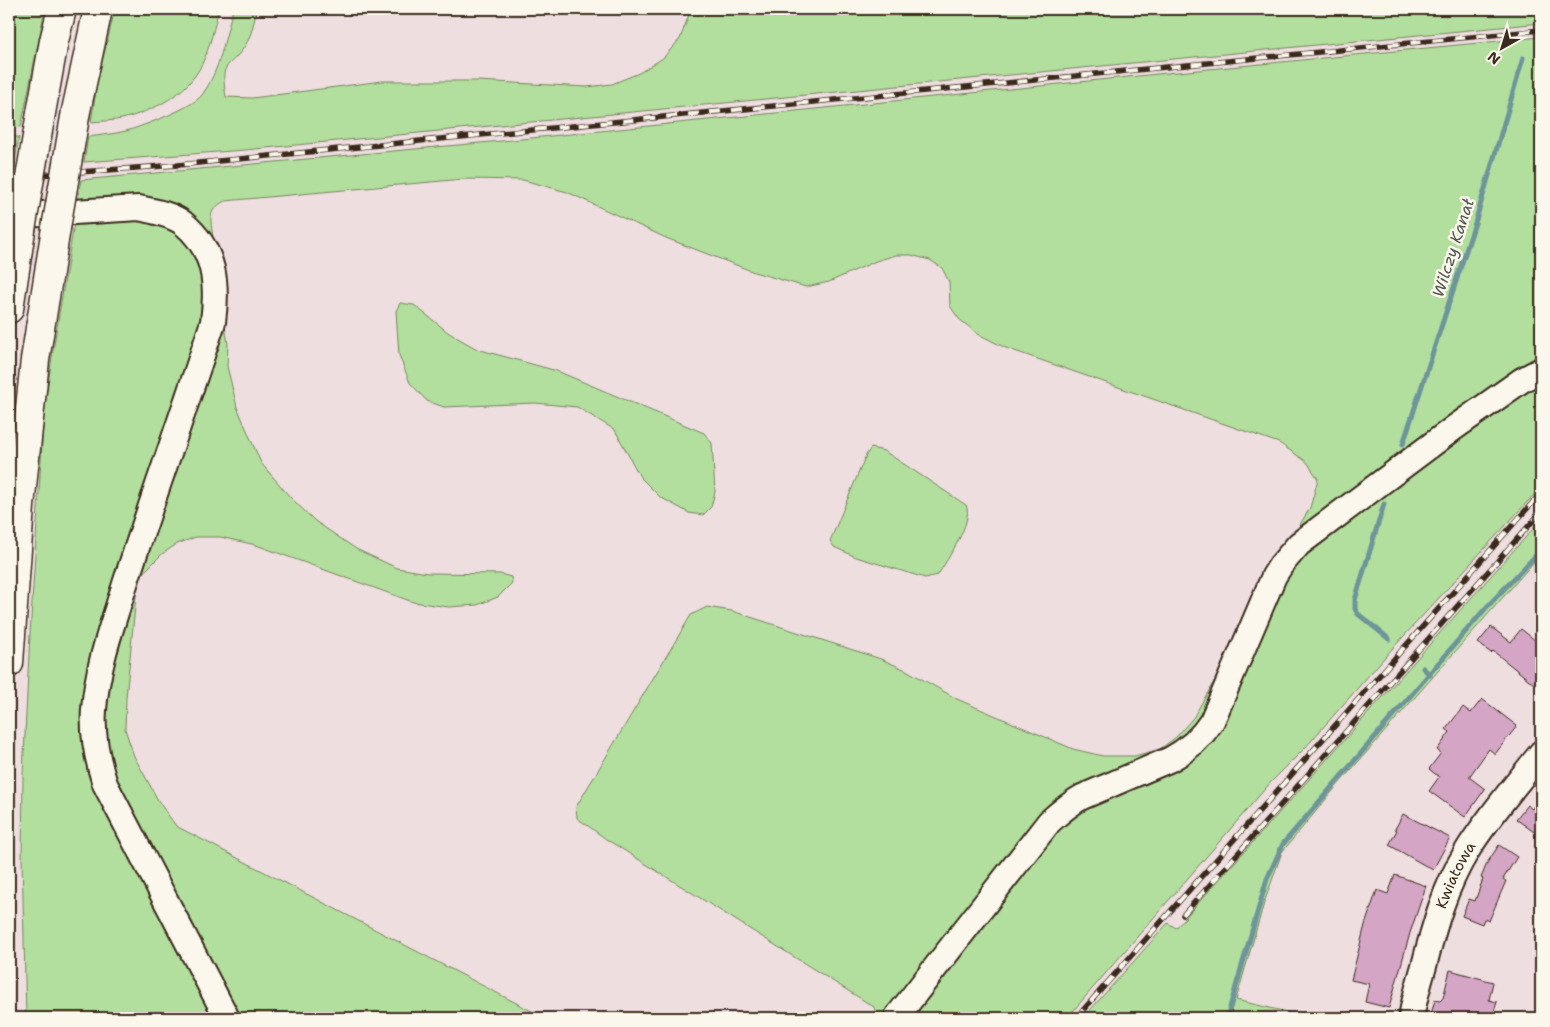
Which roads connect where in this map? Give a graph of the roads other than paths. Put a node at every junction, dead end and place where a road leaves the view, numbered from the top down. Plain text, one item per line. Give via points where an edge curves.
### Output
1 (62, 9) edge
2 (98, 9) edge
3 (15, 223) edge
4 (9, 309) edge
5 (1541, 370) edge
6 (20, 506) junction
7 (9, 553) edge
8 (9, 662) edge
9 (1541, 754) edge
10 (227, 1018) edge
11 (896, 1018) edge
12 (1411, 1018) edge

1 - 3 highway, bridge
2 - 6 highway, bridge via 76,111 35,360
3 - 4 highway
3 - 10 street via 139,208 160,212 182,223 210,258 217,297 213,322 138,543 100,668 94,739 96,758 105,784
5 - 11 street via 1454,428 1299,544 1274,576 1212,722 1203,735 1171,759 1082,797 1059,812
6 - 7 street
6 - 8 highway
9 - 12 street, Kwiatowa via 1488,821 1457,871 1435,925

